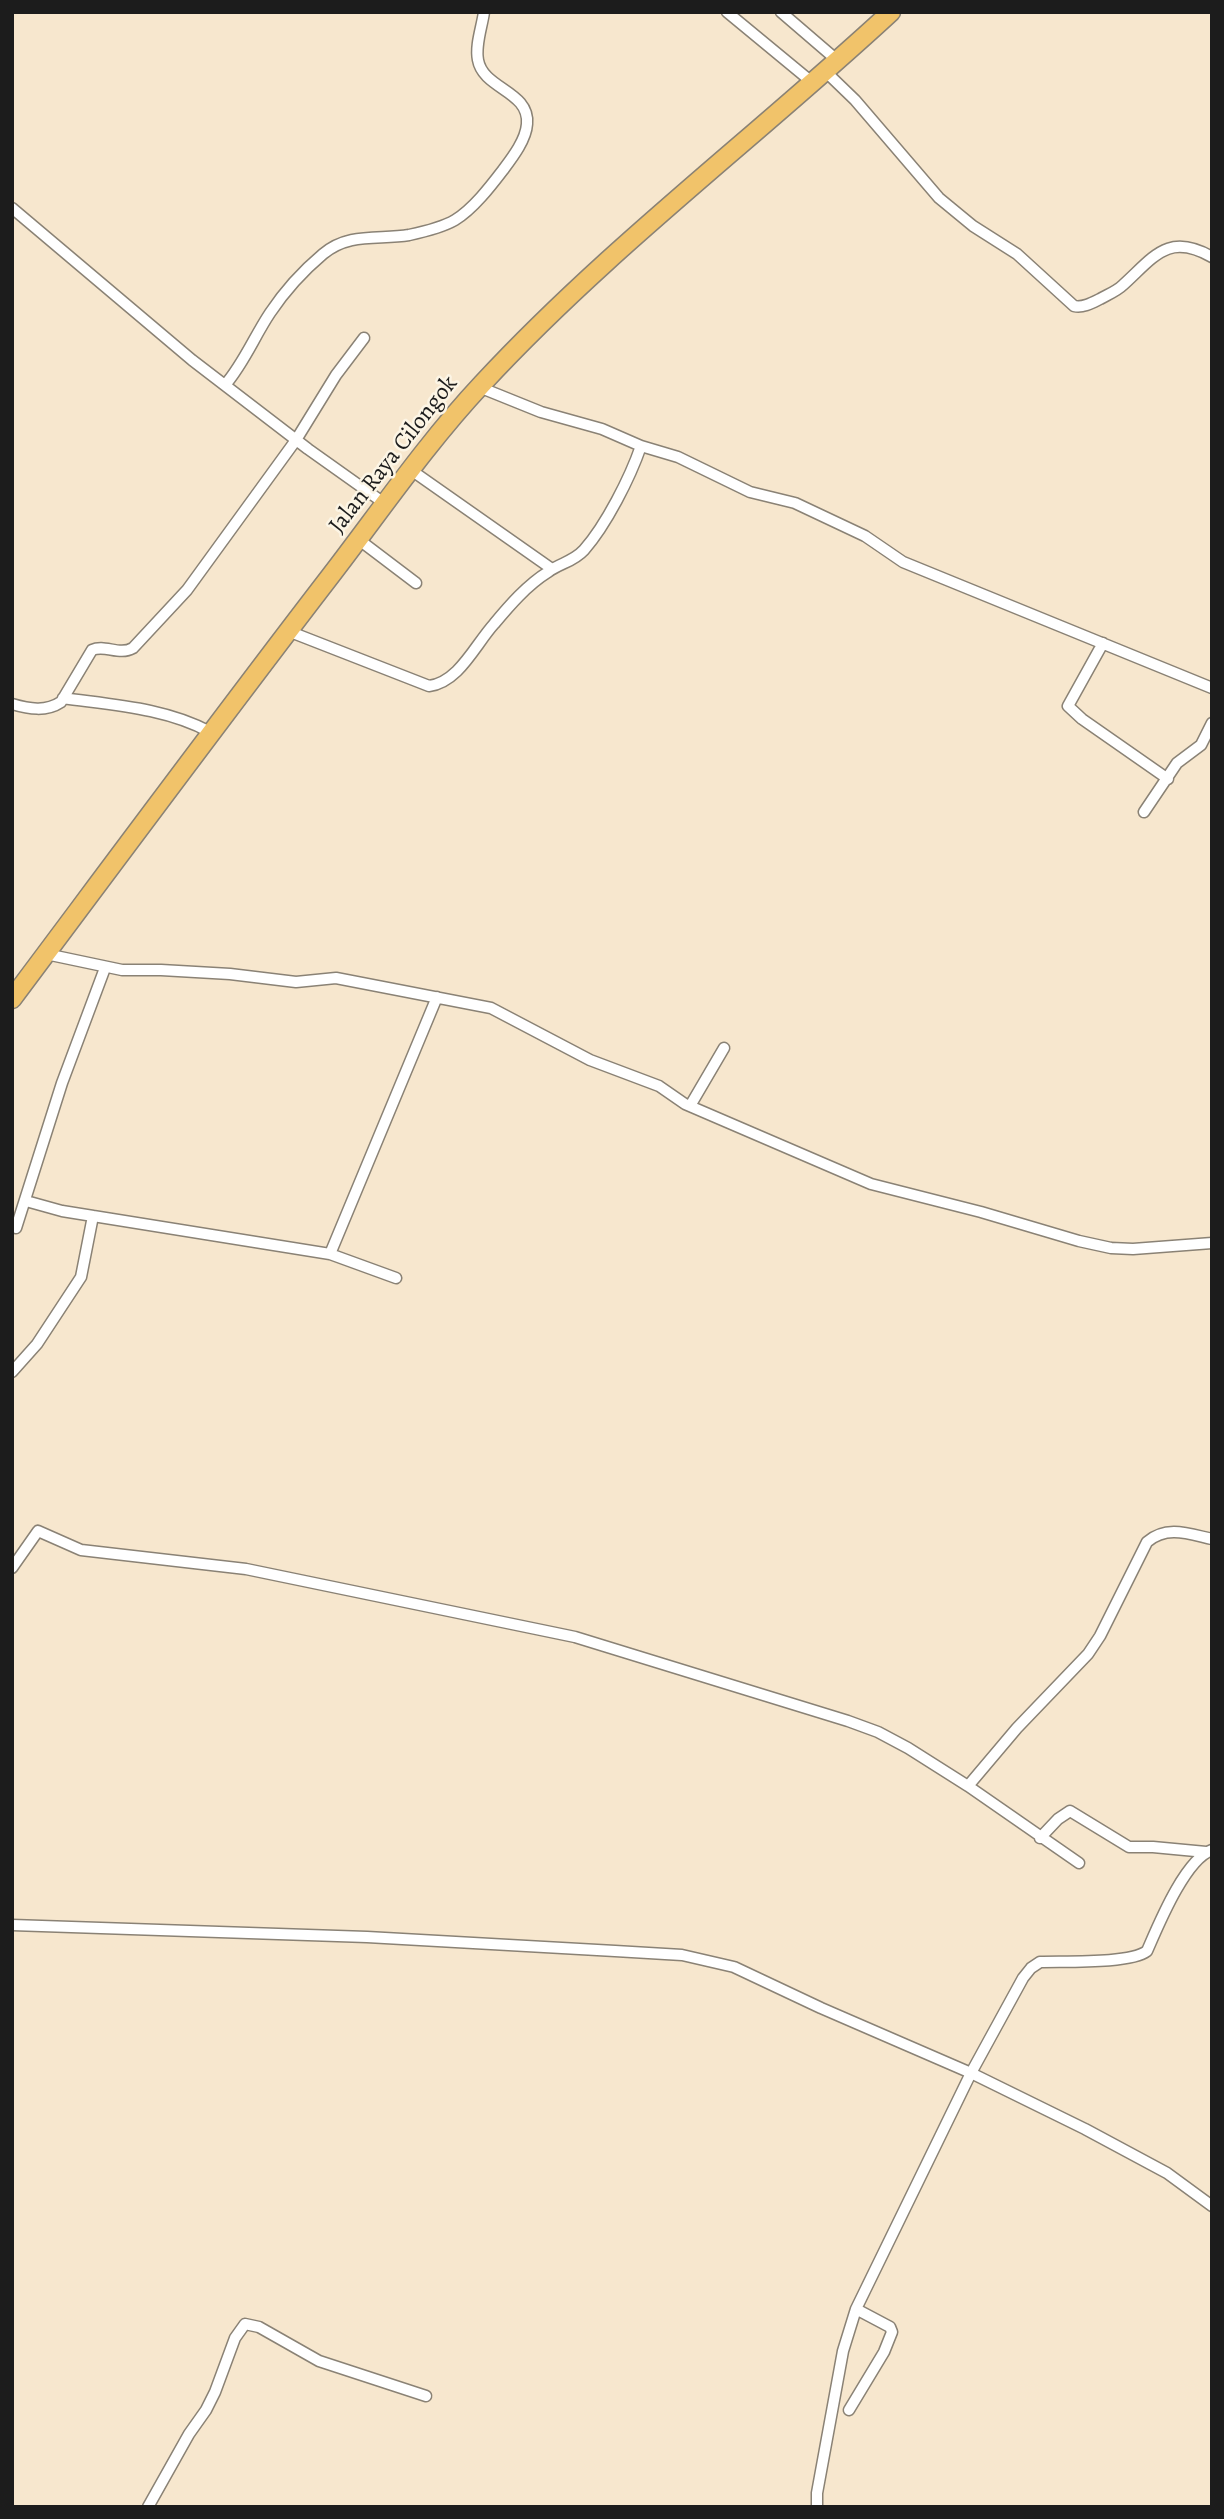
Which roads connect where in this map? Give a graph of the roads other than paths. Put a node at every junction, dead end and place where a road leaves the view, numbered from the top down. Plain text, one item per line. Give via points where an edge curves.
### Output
1 (484, 12) edge
2 (727, 12) edge
3 (781, 12) edge
4 (891, 12) edge
5 (826, 72) junction
6 (12, 208) edge
7 (1212, 257) edge
8 (364, 338) dead end
9 (225, 385) junction
10 (479, 387) junction
11 (296, 440) junction
12 (641, 446) junction
13 (411, 470) junction
14 (384, 503) junction
15 (358, 538) junction
16 (552, 569) junction
17 (416, 583) dead end
18 (288, 631) junction
19 (1103, 643) junction
20 (1212, 688) edge
21 (63, 698) junction
22 (12, 704) edge
23 (1212, 723) edge
24 (210, 732) junction
25 (1168, 779) junction
26 (1144, 812) dead end
27 (46, 954) junction
28 (106, 968) junction
29 (437, 997) junction
30 (12, 999) edge
31 (724, 1048) dead end
32 (690, 1106) junction
33 (26, 1201) junction
34 (93, 1216) junction
35 (16, 1228) dead end
36 (1212, 1243) edge
37 (330, 1254) junction
38 (396, 1278) dead end
39 (12, 1372) edge
40 (1212, 1539) edge
41 (12, 1568) edge
42 (968, 1786) junction
43 (1040, 1838) junction
44 (1209, 1851) edge
45 (1079, 1863) dead end
46 (12, 1925) edge
47 (971, 2073) junction
48 (1212, 2206) edge
49 (856, 2308) junction
50 (426, 2396) dead end
51 (849, 2410) dead end
52 (148, 2507) edge
53 (817, 2507) edge

1 - 9 street via 480,65 527,111 528,125 508,164 455,220 408,235 361,237 325,252 270,314
2 - 5 street
3 - 5 street
4 - 5 highway, Jalan Raya Cilongok
5 - 7 street via 939,198 1017,254 1074,306 1094,302 1121,287 1157,253 1170,247 1194,247
5 - 10 highway, Jalan Raya Cilongok via 641,232
6 - 9 street
8 - 11 street
9 - 11 street
10 - 12 street
10 - 13 highway, Jalan Raya Cilongok
11 - 14 street
11 - 21 street via 187,590 133,648 123,652 92,650
12 - 16 street via 625,484 584,550
12 - 19 street via 678,457 750,492 795,503 865,536 903,562
13 - 14 highway, Jalan Raya Cilongok
13 - 16 street
14 - 15 highway, Jalan Raya Cilongok
15 - 17 street
15 - 18 highway, Jalan Raya Cilongok
16 - 18 street via 515,601 458,670 440,684 429,686
18 - 24 highway, Jalan Raya Cilongok
19 - 20 street
19 - 25 street via 1068,706
21 - 22 street via 57,705 32,710
21 - 24 street via 171,715
23 - 25 street via 1201,744 1180,760
24 - 27 highway, Jalan Raya Cilongok
25 - 26 street
27 - 28 street
27 - 30 highway, Jalan Raya Cilongok
28 - 29 street via 296,982 336,978
28 - 33 street via 62,1083
29 - 32 street via 491,1008 590,1060 659,1086
29 - 37 street
31 - 32 street
32 - 36 street via 871,1184 1079,1241 1133,1249
33 - 34 street
33 - 35 street
34 - 37 street
34 - 39 street via 81,1277 37,1344
37 - 38 street
40 - 42 street via 1170,1531 1147,1542 1088,1654
41 - 42 street via 38,1531 81,1550 246,1569 575,1637 878,1732
42 - 43 street
43 - 44 street via 1070,1811 1129,1847
43 - 45 street
44 - 47 street via 1196,1861 1170,1899 1140,1955 1040,1962 1031,1968
46 - 47 street via 367,1937 682,1955 734,1967
47 - 48 street via 1167,2173
47 - 49 street
49 - 51 street via 892,2332
49 - 53 street via 843,2351
50 - 52 street via 319,2361 259,2327 245,2324 210,2401

